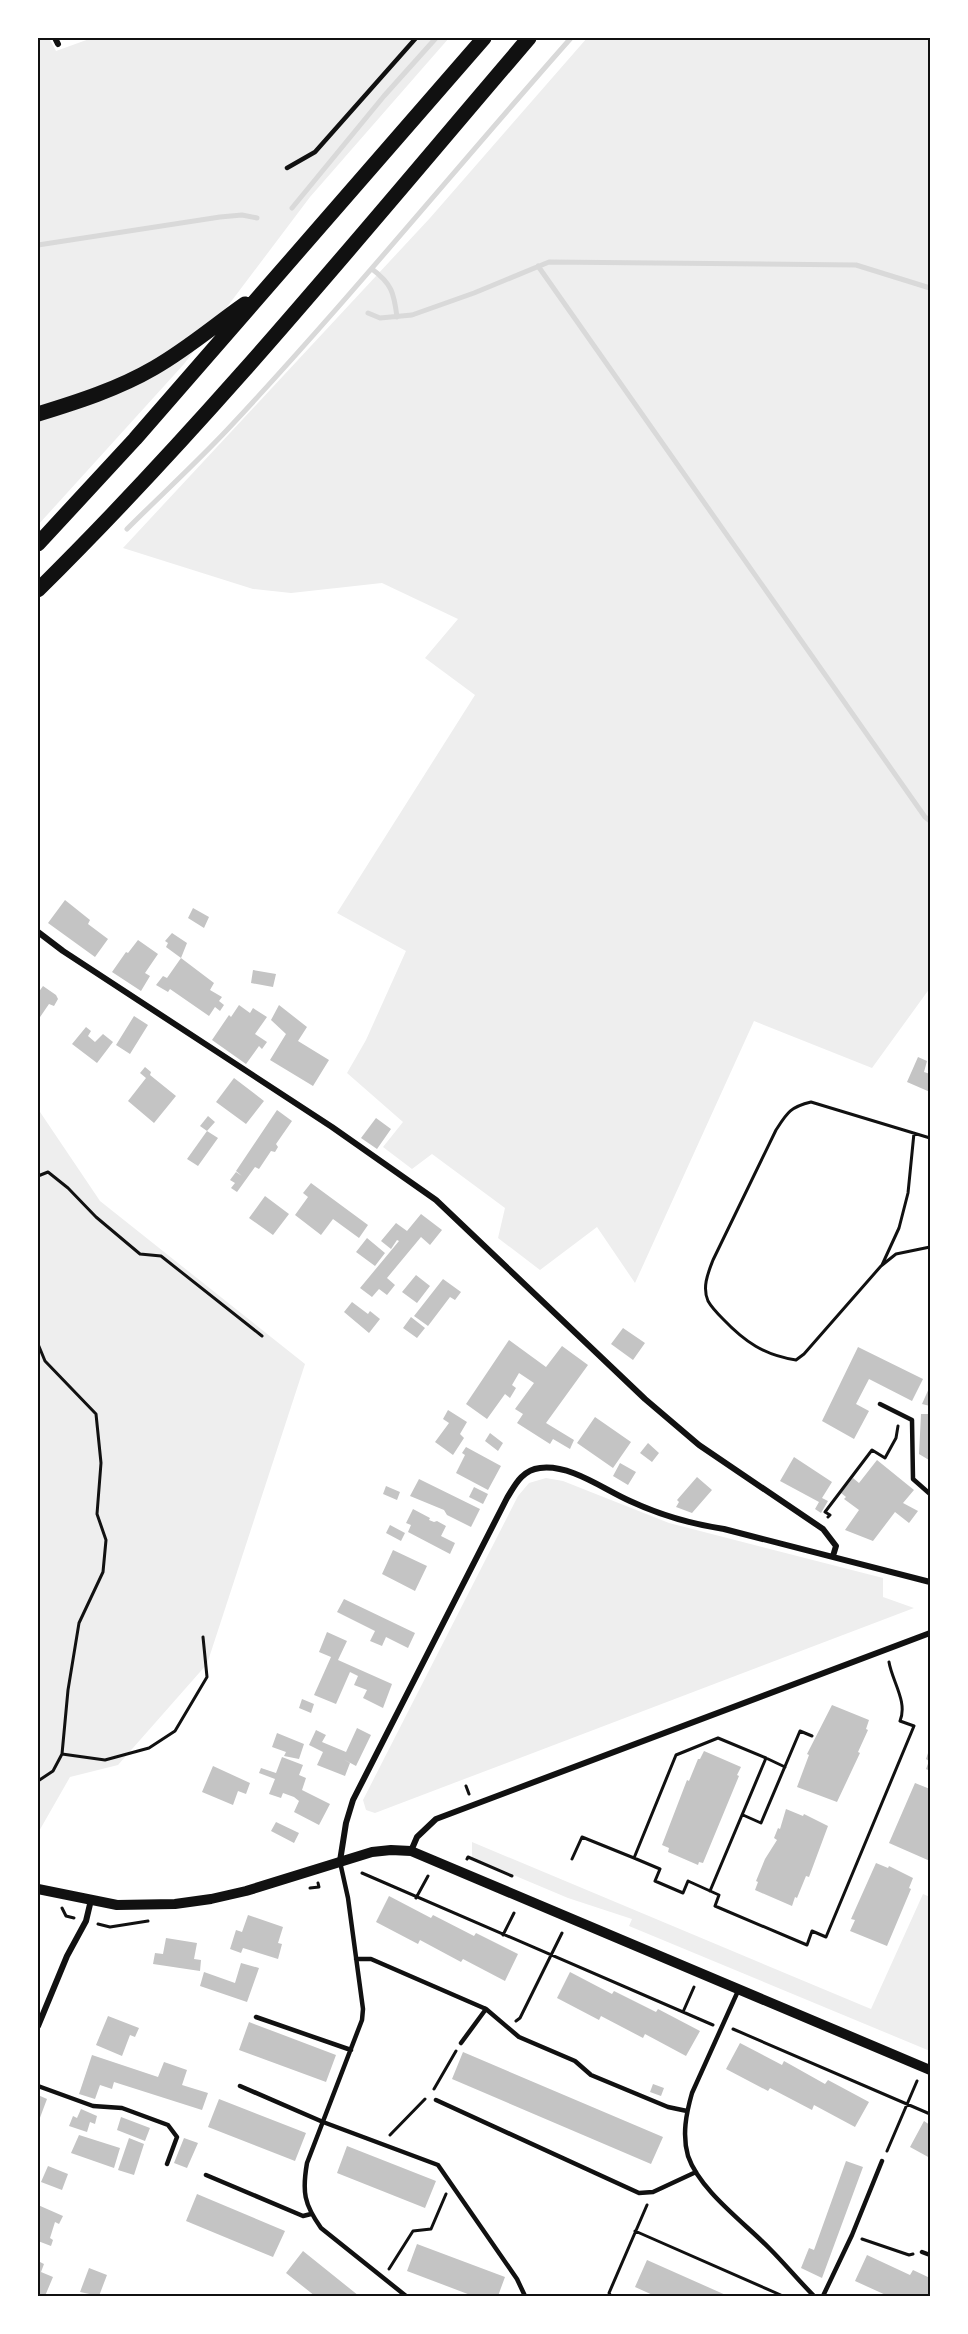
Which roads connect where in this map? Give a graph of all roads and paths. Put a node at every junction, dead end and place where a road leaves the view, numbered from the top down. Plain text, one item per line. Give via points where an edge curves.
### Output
1 (416, 38) edge
2 (484, 38) edge
3 (529, 38) edge
4 (287, 168) dead end
5 (264, 290) junction
6 (38, 414) edge
7 (38, 544) edge
8 (38, 590) edge
9 (38, 932) edge
10 (914, 1133) junction
11 (930, 1138) edge
12 (38, 1176) edge
13 (930, 1247) edge
14 (881, 1266) junction
15 (262, 1336) dead end
16 (38, 1344) edge
17 (879, 1404) dead end
18 (902, 1416) junction
19 (930, 1494) edge
20 (825, 1521) dead end
21 (833, 1556) junction
22 (930, 1582) edge
23 (930, 1633) edge
24 (203, 1637) dead end
25 (890, 1662) dead end
26 (812, 1736) dead end
27 (62, 1754) junction
28 (766, 1758) junction
29 (785, 1767) junction
30 (38, 1781) edge
31 (743, 1815) junction
32 (411, 1851) junction
33 (634, 1858) junction
34 (572, 1859) dead end
35 (340, 1861) junction
36 (362, 1873) dead end
37 (428, 1876) dead end
38 (38, 1889) edge
39 (710, 1891) junction
40 (416, 1898) junction
41 (91, 1900) junction
42 (514, 1913) dead end
43 (562, 1933) dead end
44 (503, 1935) junction
45 (551, 1955) junction
46 (356, 1959) junction
47 (694, 1988) dead end
48 (739, 1988) junction
49 (486, 2009) junction
50 (683, 2012) junction
51 (256, 2017) dead end
52 (38, 2026) edge
53 (721, 2027) junction
54 (507, 2028) junction
55 (461, 2043) joint
56 (351, 2050) junction
57 (930, 2070) edge
58 (917, 2081) dead end
59 (38, 2086) edge
60 (240, 2086) dead end
61 (434, 2088) junction
62 (436, 2100) joint
63 (907, 2104) junction
64 (687, 2111) junction
65 (930, 2114) edge
66 (323, 2122) junction
67 (382, 2144) junction
68 (882, 2161) joint
69 (167, 2164) dead end
70 (696, 2172) junction
71 (206, 2175) dead end
72 (450, 2183) junction
73 (653, 2192) junction
74 (311, 2214) junction
75 (635, 2231) junction
76 (852, 2235) junction
77 (922, 2252) joint
78 (930, 2255) edge
79 (384, 2278) junction
80 (406, 2296) edge
81 (525, 2296) edge
82 (611, 2296) edge
83 (783, 2296) edge
84 (814, 2296) edge
85 (822, 2296) edge

1 - 4 lane via 315,152
2 - 5 main road
3 - 8 main road via 272,339 120,508
5 - 6 main road via 149,371
5 - 7 main road
9 - 21 street via 436,1200 663,1415 699,1445 823,1529 836,1546
10 - 11 path
10 - 14 path via 902,1220
10 - 14 path via 811,1102 788,1111 713,1260 706,1278 707,1299 742,1338 781,1358 796,1360
12 - 15 path via 48,1172 140,1254 161,1256
13 - 14 path via 896,1254
16 - 27 path via 45,1360 96,1414 101,1462 97,1514 106,1540 103,1572 79,1623
17 - 18 lane
18 - 19 lane via 912,1420 913,1479
18 - 20 path via 885,1458 872,1450 825,1512 830,1515
21 - 22 street
21 - 35 street via 692,1524 631,1502 571,1473 537,1468 526,1473 507,1498 353,1800
23 - 32 street via 436,1819 417,1837
24 - 27 path via 207,1677 175,1731 149,1748 105,1760
25 - 39 path via 902,1705 900,1721 914,1726 826,1937 812,1931 807,1944 782,1935 715,1906 719,1895
26 - 29 path via 800,1731
27 - 30 path via 52,1771
28 - 29 path
28 - 31 path
28 - 33 path via 718,1738 676,1755
29 - 31 path via 761,1823
31 - 39 path
32 - 35 street via 372,1852
32 - 48 street
33 - 34 path via 582,1837
33 - 39 path via 660,1869 655,1881 683,1893 687,1881
35 - 41 street via 211,1899 149,1906
35 - 46 lane
36 - 40 path
37 - 40 path
38 - 41 street
40 - 44 path
41 - 52 street via 86,1921
42 - 44 path
43 - 45 path
44 - 45 path
45 - 50 path
45 - 54 path via 520,2018
46 - 49 lane via 371,1959
46 - 56 lane via 363,2009
47 - 50 path
48 - 53 lane
48 - 57 street
49 - 54 lane
49 - 55 lane
50 - 53 path
51 - 56 lane
53 - 63 path
53 - 64 lane
54 - 64 lane via 575,2061 591,2075
55 - 61 path
56 - 66 lane
58 - 63 path
59 - 69 lane via 93,2106 122,2108 168,2125 177,2137
60 - 66 lane
61 - 62 path
61 - 67 path
62 - 73 lane via 639,2193
63 - 65 path
63 - 68 path
64 - 70 lane via 686,2146
66 - 67 lane
66 - 74 lane via 304,2180 304,2199
67 - 72 lane via 438,2165
68 - 76 lane
70 - 73 lane
70 - 84 lane
71 - 74 lane via 303,2216
72 - 79 path via 431,2229 413,2231
72 - 81 lane
73 - 75 path
74 - 79 lane via 321,2228
75 - 82 path
75 - 83 path
76 - 77 path via 909,2255
76 - 85 lane
77 - 78 lane
79 - 80 lane

